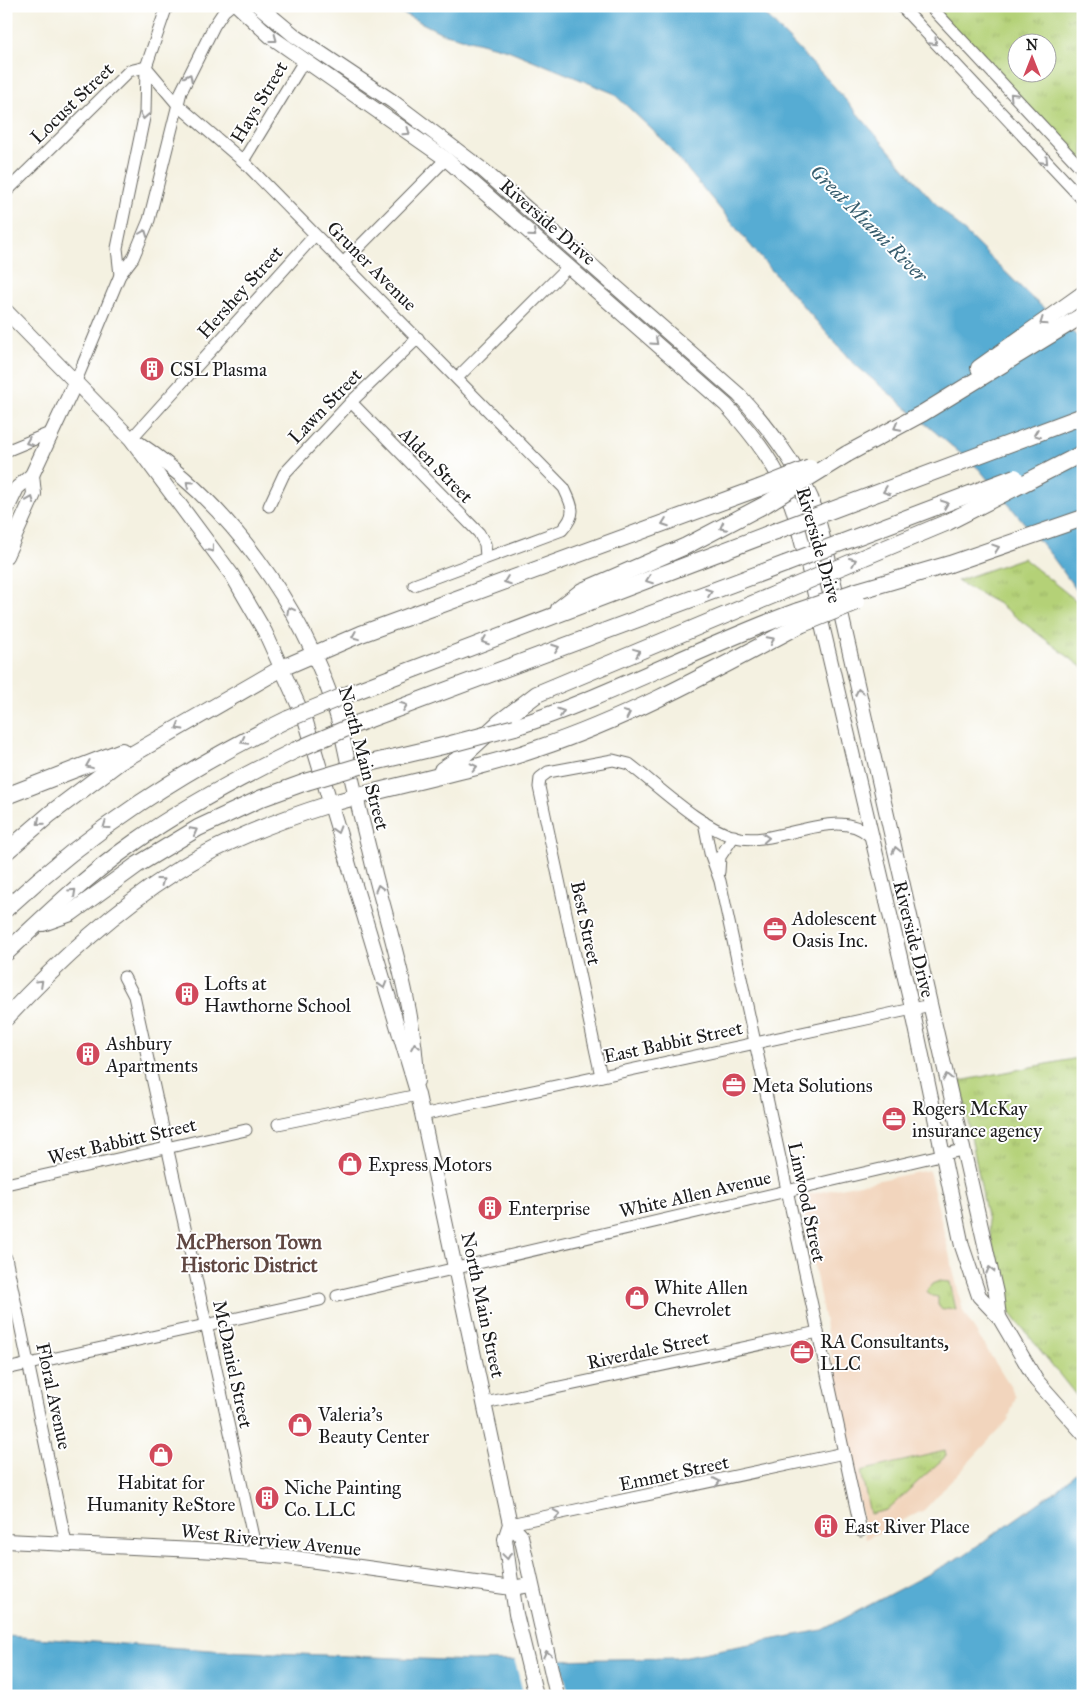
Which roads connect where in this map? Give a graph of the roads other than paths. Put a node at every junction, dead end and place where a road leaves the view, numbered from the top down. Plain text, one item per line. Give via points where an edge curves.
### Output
1 (167, 6) edge
2 (230, 6) edge
3 (238, 6) edge
4 (259, 6) edge
5 (901, 6) edge
6 (930, 6) edge
7 (304, 61) junction
8 (146, 67) junction
9 (178, 105) junction
10 (446, 159) junction
11 (243, 161) junction
12 (1083, 170) edge
13 (6, 192) edge
14 (1083, 200) edge
15 (315, 235) junction
16 (343, 263) junction
17 (569, 266) junction
18 (120, 275) junction
19 (1083, 294) edge
20 (6, 311) edge
21 (1083, 315) edge
22 (418, 338) junction
23 (457, 378) junction
24 (76, 381) junction
25 (351, 402) junction
26 (923, 413) junction
27 (1083, 416) edge
28 (52, 432) junction
29 (131, 439) junction
30 (6, 451) edge
31 (1083, 452) edge
32 (847, 454) junction
33 (32, 475) junction
34 (269, 506) dead end
35 (6, 510) edge
36 (1083, 518) edge
37 (6, 556) edge
38 (486, 557) junction
39 (414, 585) dead end
40 (547, 617) junction
41 (799, 618) junction
42 (312, 653) junction
43 (282, 668) junction
44 (151, 744) junction
45 (426, 778) junction
46 (6, 796) edge
47 (356, 797) junction
48 (329, 804) junction
49 (704, 822) junction
50 (734, 836) junction
51 (870, 836) junction
52 (6, 852) edge
53 (720, 881) junction
54 (6, 908) edge
55 (36, 925) junction
56 (6, 953) edge
57 (124, 977) dead end
58 (931, 1005) junction
59 (912, 1008) junction
60 (6, 1018) edge
61 (755, 1042) junction
62 (601, 1076) junction
63 (418, 1095) junction
64 (422, 1114) junction
65 (278, 1124) dead end
66 (246, 1130) dead end
67 (168, 1149) junction
68 (962, 1150) junction
69 (942, 1154) junction
70 (6, 1184) edge
71 (787, 1190) junction
72 (6, 1258) edge
73 (456, 1268) junction
74 (337, 1296) dead end
75 (320, 1300) dead end
76 (998, 1318) junction
77 (207, 1326) junction
78 (818, 1332) junction
79 (30, 1364) junction
80 (6, 1369) edge
81 (485, 1403) junction
82 (1083, 1433) edge
83 (844, 1453) junction
84 (510, 1524) junction
85 (861, 1531) dead end
86 (6, 1541) edge
87 (66, 1543) junction
88 (257, 1555) junction
89 (530, 1585) junction
90 (512, 1588) junction
91 (536, 1696) edge
92 (557, 1696) edge

1 - 8 street
9 -> 2 street via 181,92 214,26
3 -> 7 main road, Riverside Drive via 270,36
58 -> 4 main road, Riverside Drive via 829,561 812,500 786,451 739,395 490,176 392,101 295,36
5 -> 14 street
12 -> 6 street
7 -> 10 main road, Riverside Drive
7 - 11 street, Hays Street
8 - 9 street, Gruner Avenue
8 - 13 street, Locust Street via 129,71
8 -> 18 street via 145,113 117,248
9 - 11 street, Gruner Avenue
18 -> 9 street via 133,258 149,220
10 - 16 street
10 -> 17 main road, Riverside Drive
11 - 15 street, Gruner Avenue
15 - 16 street, Gruner Avenue
15 - 29 street, Hershey Street
16 - 22 street, Gruner Avenue
17 - 23 street
17 -> 51 main road, Riverside Drive via 726,405 752,435 782,483 807,561
18 - 24 street
19 -> 26 highway via 978,368
20 - 24 main road, North Main Street
21 - 26 highway
22 - 23 street, Gruner Avenue
22 - 25 street, Lawn Street
23 - 38 street, Gruner Avenue via 560,482 572,508 571,520 562,530
24 - 28 main road
24 - 29 main road, North Main Street
25 - 34 street, Lawn Street via 284,474
25 - 38 street, Alden Street via 479,533 485,544
26 -> 32 highway
27 -> 40 highway, bridge
28 -> 30 street
28 - 33 main road
42 -> 29 main road, North Main Street via 286,603 246,543 182,477
29 -> 43 main road, North Main Street via 232,575
45 -> 31 highway, bridge via 449,766 537,694 948,522
55 -> 31 highway, bridge via 91,876 178,813 296,750 359,723
32 -> 40 highway, bridge via 766,504 686,546 582,591
32 -> 42 highway, bridge
33 - 35 main road via 17,488
37 -> 33 main road via 34,494
41 -> 36 highway, bridge
38 - 39 street
40 -> 54 highway, bridge via 351,693 211,758 160,788 87,840
45 -> 41 highway via 537,749 612,721 665,696
55 -> 41 highway, bridge via 71,913 137,865 198,828 262,798 370,763 515,727 581,705 735,636
42 - 43 highway
42 - 47 main road, North Main Street via 335,709
43 -> 44 highway
43 - 48 main road, North Main Street via 306,722
44 -> 46 highway via 134,746
44 -> 52 highway via 86,785
45 - 47 highway
47 - 48 highway
63 -> 47 main road, North Main Street via 417,1052 409,1013
60 -> 48 highway via 92,933 174,872 217,848
48 -> 63 main road, North Main Street
49 - 50 street
49 - 53 street, Linwood Street
49 - 62 street, Best Street via 621,760 548,772 540,778 539,787
50 -> 51 street via 765,838 846,823 862,828
50 - 53 street, Linwood Street via 720,857
51 - 59 main road, Riverside Drive
53 - 61 street, Linwood Street
55 - 56 highway
57 - 67 street, McDaniel Street via 134,996
58 - 59 street, East Babbit Street
68 -> 58 main road, Riverside Drive
59 - 61 street, East Babbit Street
59 - 69 main road, Riverside Drive
61 - 62 street, East Babbit Street
61 - 71 street, Linwood Street
62 - 64 street, East Babbit Street
63 - 64 main road, North Main Street
63 - 65 street
64 - 73 main road, North Main Street
66 - 67 street, West Babbitt Street
67 - 70 street, West Babbitt Street
67 - 77 street, McDaniel Street
68 - 69 street, White Allen Avenue
76 -> 68 main road, Riverside Drive via 996,1293
69 - 71 street, White Allen Avenue
69 - 76 main road, Riverside Drive via 970,1272 979,1296
71 - 73 street, White Allen Avenue
71 - 78 street, Linwood Street
72 - 79 street, Floral Avenue
73 - 74 street, White Allen Avenue
73 - 81 main road, North Main Street
75 - 77 street
76 - 82 main road, Riverside Drive via 1025,1363
77 - 79 street
77 - 88 street, McDaniel Street
78 - 81 street, Riverdale Street
78 - 83 street, Linwood Street
79 - 80 street
79 - 87 street, Floral Avenue
81 - 84 main road, North Main Street
84 -> 83 street, Emmet Street
83 - 85 street, Linwood Street
84 - 89 main road, North Main Street via 520,1536
84 -> 90 main road, North Main Street via 505,1539
86 - 87 main road, West Riverview Avenue
87 - 88 main road, West Riverview Avenue
88 - 90 main road, West Riverview Avenue
89 - 90 main road, West Riverview Avenue
92 -> 89 main road, North Main Street
90 - 91 main road, North Main Street

